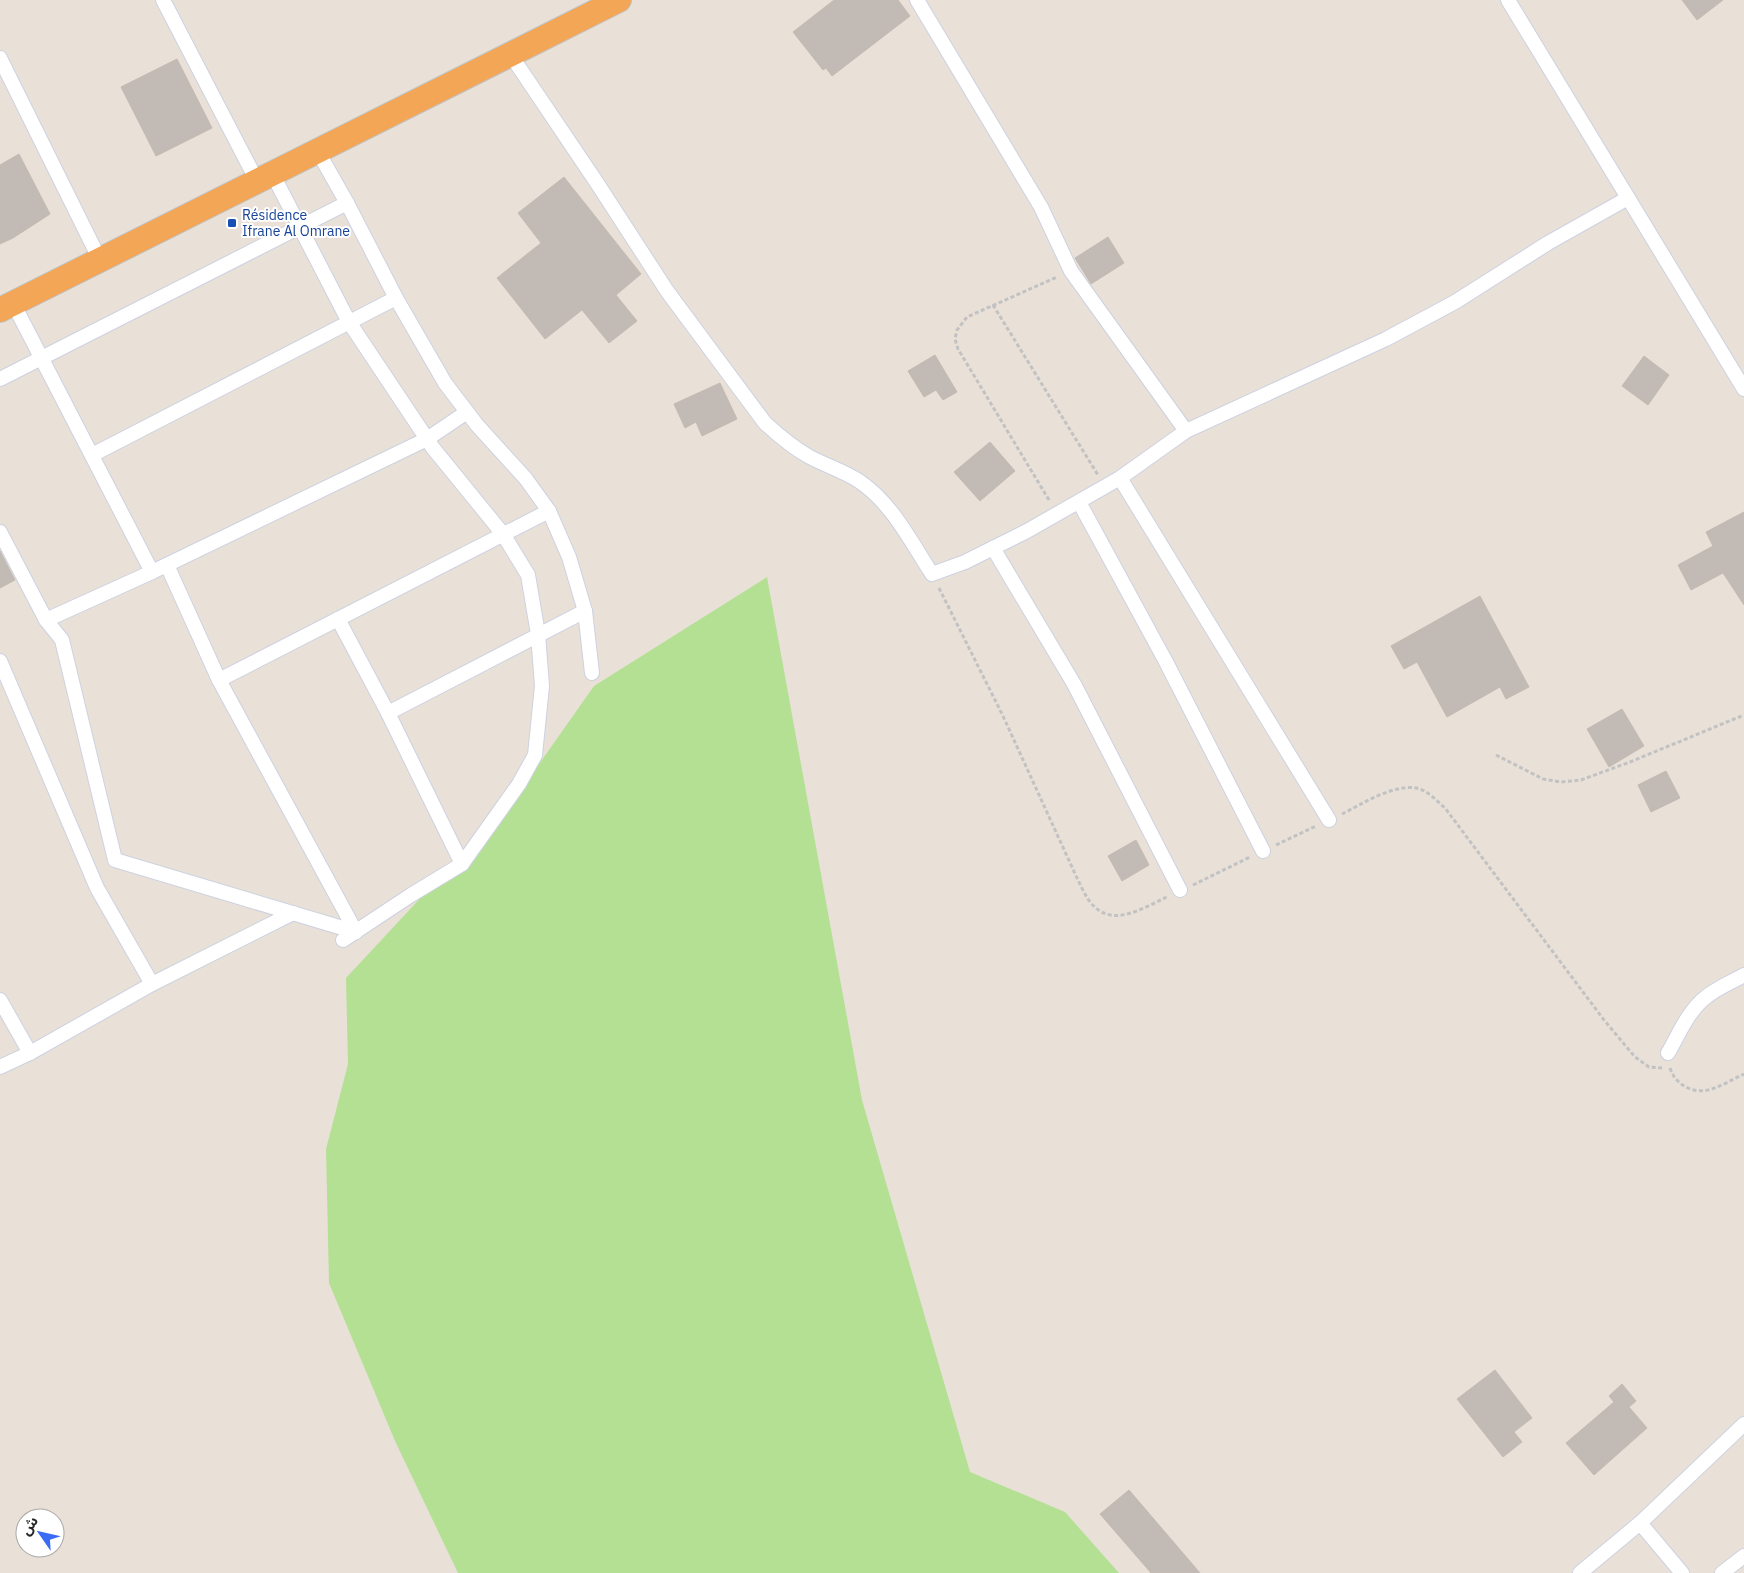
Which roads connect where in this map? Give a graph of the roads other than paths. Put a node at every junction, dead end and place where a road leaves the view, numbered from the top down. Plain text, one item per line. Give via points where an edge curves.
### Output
1 (163, 0) edge
2 (619, 0) edge
3 (917, 0) edge
4 (1508, 0) edge
5 (510, 54) junction
6 (0, 58) edge
7 (317, 150) junction
8 (264, 177) junction
9 (1628, 198) junction
10 (347, 203) junction
11 (300, 227) junction
12 (100, 260) junction
13 (396, 298) junction
14 (7, 307) edge
15 (349, 322) junction
16 (42, 358) junction
17 (0, 378) edge
18 (1744, 389) edge
19 (467, 412) junction
20 (1186, 431) junction
21 (427, 438) junction
22 (92, 456) junction
23 (1120, 478) junction
24 (1079, 502) junction
25 (549, 511) junction
26 (0, 532) edge
27 (504, 534) junction
28 (993, 548) junction
29 (167, 565) junction
30 (152, 572) junction
31 (585, 611) junction
32 (46, 620) junction
33 (338, 620) junction
34 (538, 634) junction
35 (0, 661) edge
36 (592, 673) dead end
37 (220, 680) junction
38 (388, 713) junction
39 (1329, 820) dead end
40 (1263, 851) dead end
41 (462, 864) junction
42 (1180, 890) dead end
43 (293, 913) junction
44 (356, 932) junction
45 (343, 940) dead end
46 (1744, 975) edge
47 (152, 984) junction
48 (0, 1000) edge
49 (30, 1053) junction
50 (1668, 1053) road end
51 (0, 1067) edge
52 (1744, 1424) edge
53 (1640, 1523) junction
54 (1744, 1556) edge
55 (1582, 1572) edge
56 (1682, 1573) edge
57 (1722, 1573) edge

1 - 8 street
2 - 5 highway
3 - 20 street via 1041,207 1071,271
4 - 9 street
5 - 7 highway
5 - 28 street via 667,291 765,423 807,455 859,481 875,494 887,506 932,574
6 - 12 street
7 - 8 highway
7 - 10 street
8 - 11 street
8 - 12 highway
9 - 18 street
9 - 20 street via 1548,243 1455,302 1386,339
10 - 11 street
10 - 13 street
11 - 15 street
11 - 16 street
12 - 14 highway
13 - 15 street
13 - 19 street via 445,383
14 - 16 street
15 - 21 street
15 - 22 street
16 - 17 street
16 - 22 street
19 - 21 street
19 - 25 street via 526,479
20 - 23 street
21 - 27 street
21 - 29 street
22 - 30 street
23 - 24 street
23 - 39 street
24 - 28 street
24 - 40 street
25 - 27 street
25 - 31 street via 569,557
26 - 32 street
27 - 33 street
27 - 34 street via 528,575
28 - 42 street via 1074,684
29 - 30 street
29 - 37 street
30 - 32 street
31 - 34 street
31 - 36 street
32 - 43 street via 62,640 115,860
33 - 37 street
33 - 38 street
34 - 38 street
34 - 41 street via 542,686 535,755 520,784
35 - 47 street via 97,888
37 - 44 street
38 - 41 street
41 - 44 street
43 - 44 street
43 - 47 street
44 - 45 street
46 - 50 street via 1699,1003
47 - 49 street
48 - 49 street
49 - 51 street
52 - 53 street
53 - 55 street
53 - 56 street
54 - 57 street

